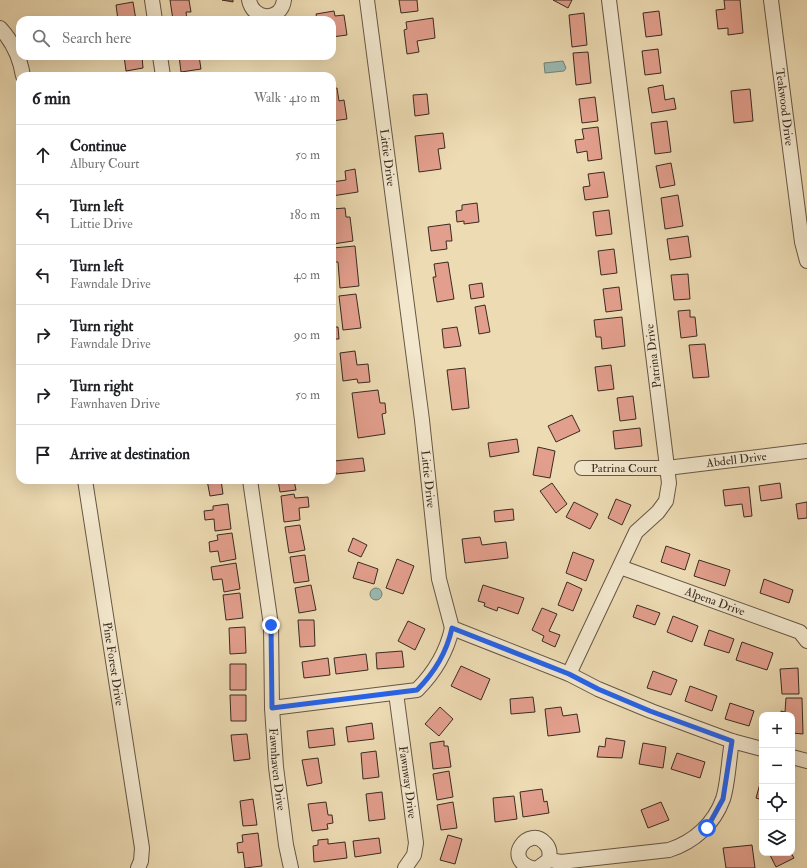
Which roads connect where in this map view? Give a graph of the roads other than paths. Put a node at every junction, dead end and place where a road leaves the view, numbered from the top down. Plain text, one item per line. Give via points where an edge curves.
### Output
1 (152, 0) edge
2 (249, 0) edge
3 (284, 0) edge
4 (367, 0) edge
5 (621, 0) edge
6 (771, 0) edge
7 (610, 6) edge
8 (154, 16) edge
9 (0, 28) edge
10 (16, 50) edge
11 (21, 60) edge
12 (161, 60) edge
13 (22, 72) edge
14 (162, 72) edge
15 (807, 261) edge
16 (807, 451) edge
17 (582, 468) dead end
18 (667, 468) junction
19 (86, 484) edge
20 (251, 484) edge
21 (620, 567) junction
22 (452, 628) junction
23 (807, 641) edge
24 (569, 674) junction
25 (396, 693) junction
26 (272, 708) junction
27 (732, 741) junction
28 (759, 748) edge
29 (795, 758) edge
30 (807, 761) edge
31 (543, 864) edge
32 (138, 868) edge
33 (291, 868) edge
34 (405, 868) edge
35 (532, 868) edge

1 - 8 street
2 - 3 street via 252,10 267,16 277,13
4 - 22 street, Littie Drive via 422,420 439,579
5 - 7 street, Patrina Drive
6 - 15 street, Teakwood Drive via 802,242
7 - 18 street, Patrina Drive
9 - 10 street via 9,37
11 - 13 street
12 - 14 street
16 - 18 street, Abdell Drive
17 - 18 street, Patrina Court
18 - 21 street, Patrina Drive via 666,501 636,532
19 - 32 street, Pine Forest Drive via 142,848
20 - 26 street, Fawnhaven Drive via 271,625
21 - 23 street, Alpena Drive via 800,632
21 - 24 street, Patrina Drive
22 - 24 street
22 - 25 street via 449,642 427,680 417,690
24 - 27 street via 650,711
25 - 26 street
25 - 34 street, Fawnway Drive via 416,843 414,855
26 - 33 street, Fawnhaven Drive via 278,782
27 - 28 street
27 - 31 street via 723,799 707,828 684,845 669,850
29 - 30 street
31 - 35 street via 550,852 548,846 543,840 535,837 528,839 518,852 520,861

